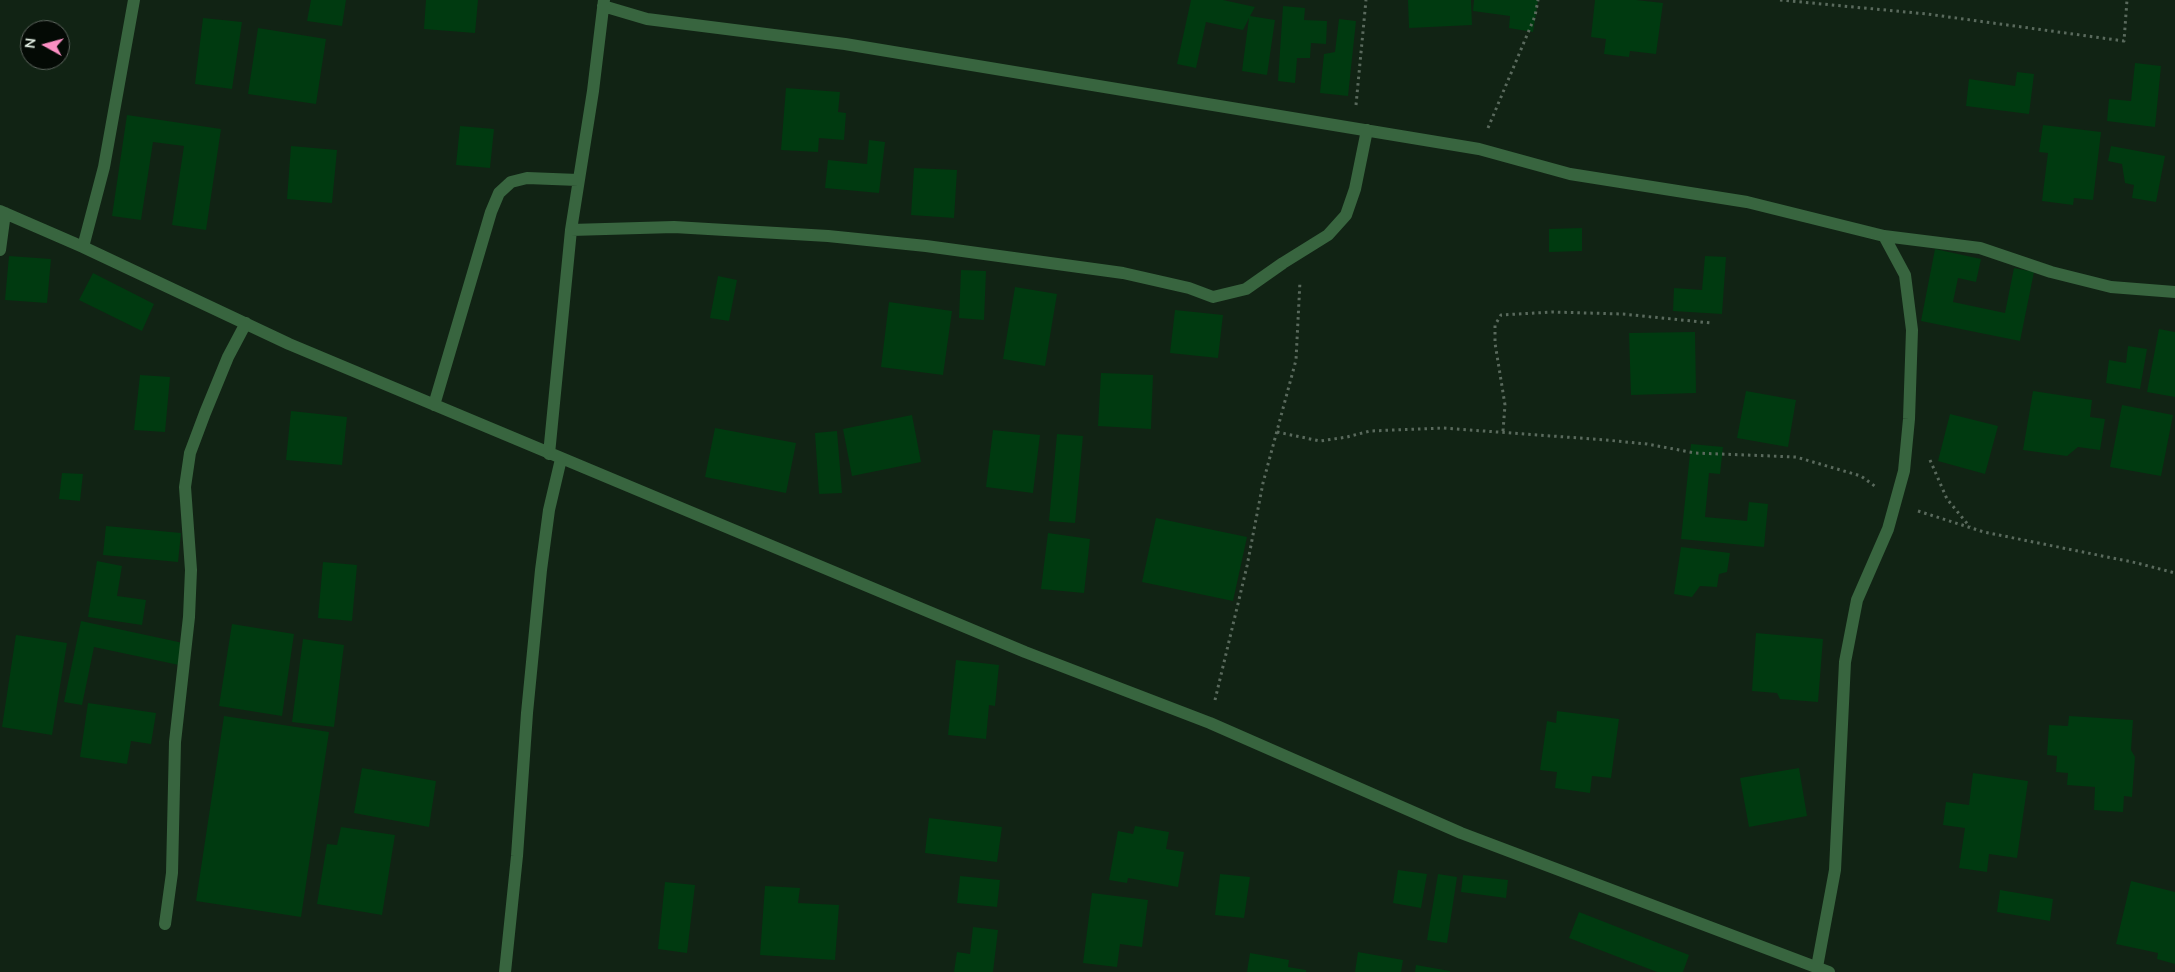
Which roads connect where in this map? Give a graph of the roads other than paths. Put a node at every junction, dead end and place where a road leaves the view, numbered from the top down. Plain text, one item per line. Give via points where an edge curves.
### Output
1 (134, 0) edge
2 (604, 3) edge
3 (1367, 130) junction
4 (578, 180) junction
5 (2, 212) edge
6 (571, 230) junction
7 (1884, 236) junction
8 (83, 247) junction
9 (0, 250) edge
10 (2175, 292) edge
11 (246, 323) junction
12 (434, 405) junction
13 (555, 456) junction
14 (165, 924) dead end
15 (1823, 969) edge
16 (505, 972) edge

1 - 8 street via 104,167
2 - 3 street via 647,19 846,44
2 - 4 street
3 - 6 street via 1355,189 1346,214 1328,235 1246,289 1213,297 1189,288 1123,273 926,246 828,236 674,227
3 - 7 street via 1480,149 1570,174 1747,202
4 - 6 street
4 - 12 street via 527,178 511,182 499,193
5 - 8 street
5 - 9 street
6 - 13 street
7 - 10 street via 1980,248 2111,287
7 - 15 street via 1905,275 1912,330 1909,419 1904,471 1888,530 1857,600 1845,662 1834,870
8 - 11 street
11 - 12 street
11 - 14 street via 228,357 190,453 185,487 191,570 189,617 175,742 172,873
12 - 13 street
13 - 15 street via 1025,652 1210,722 1461,833
13 - 16 street via 527,713

